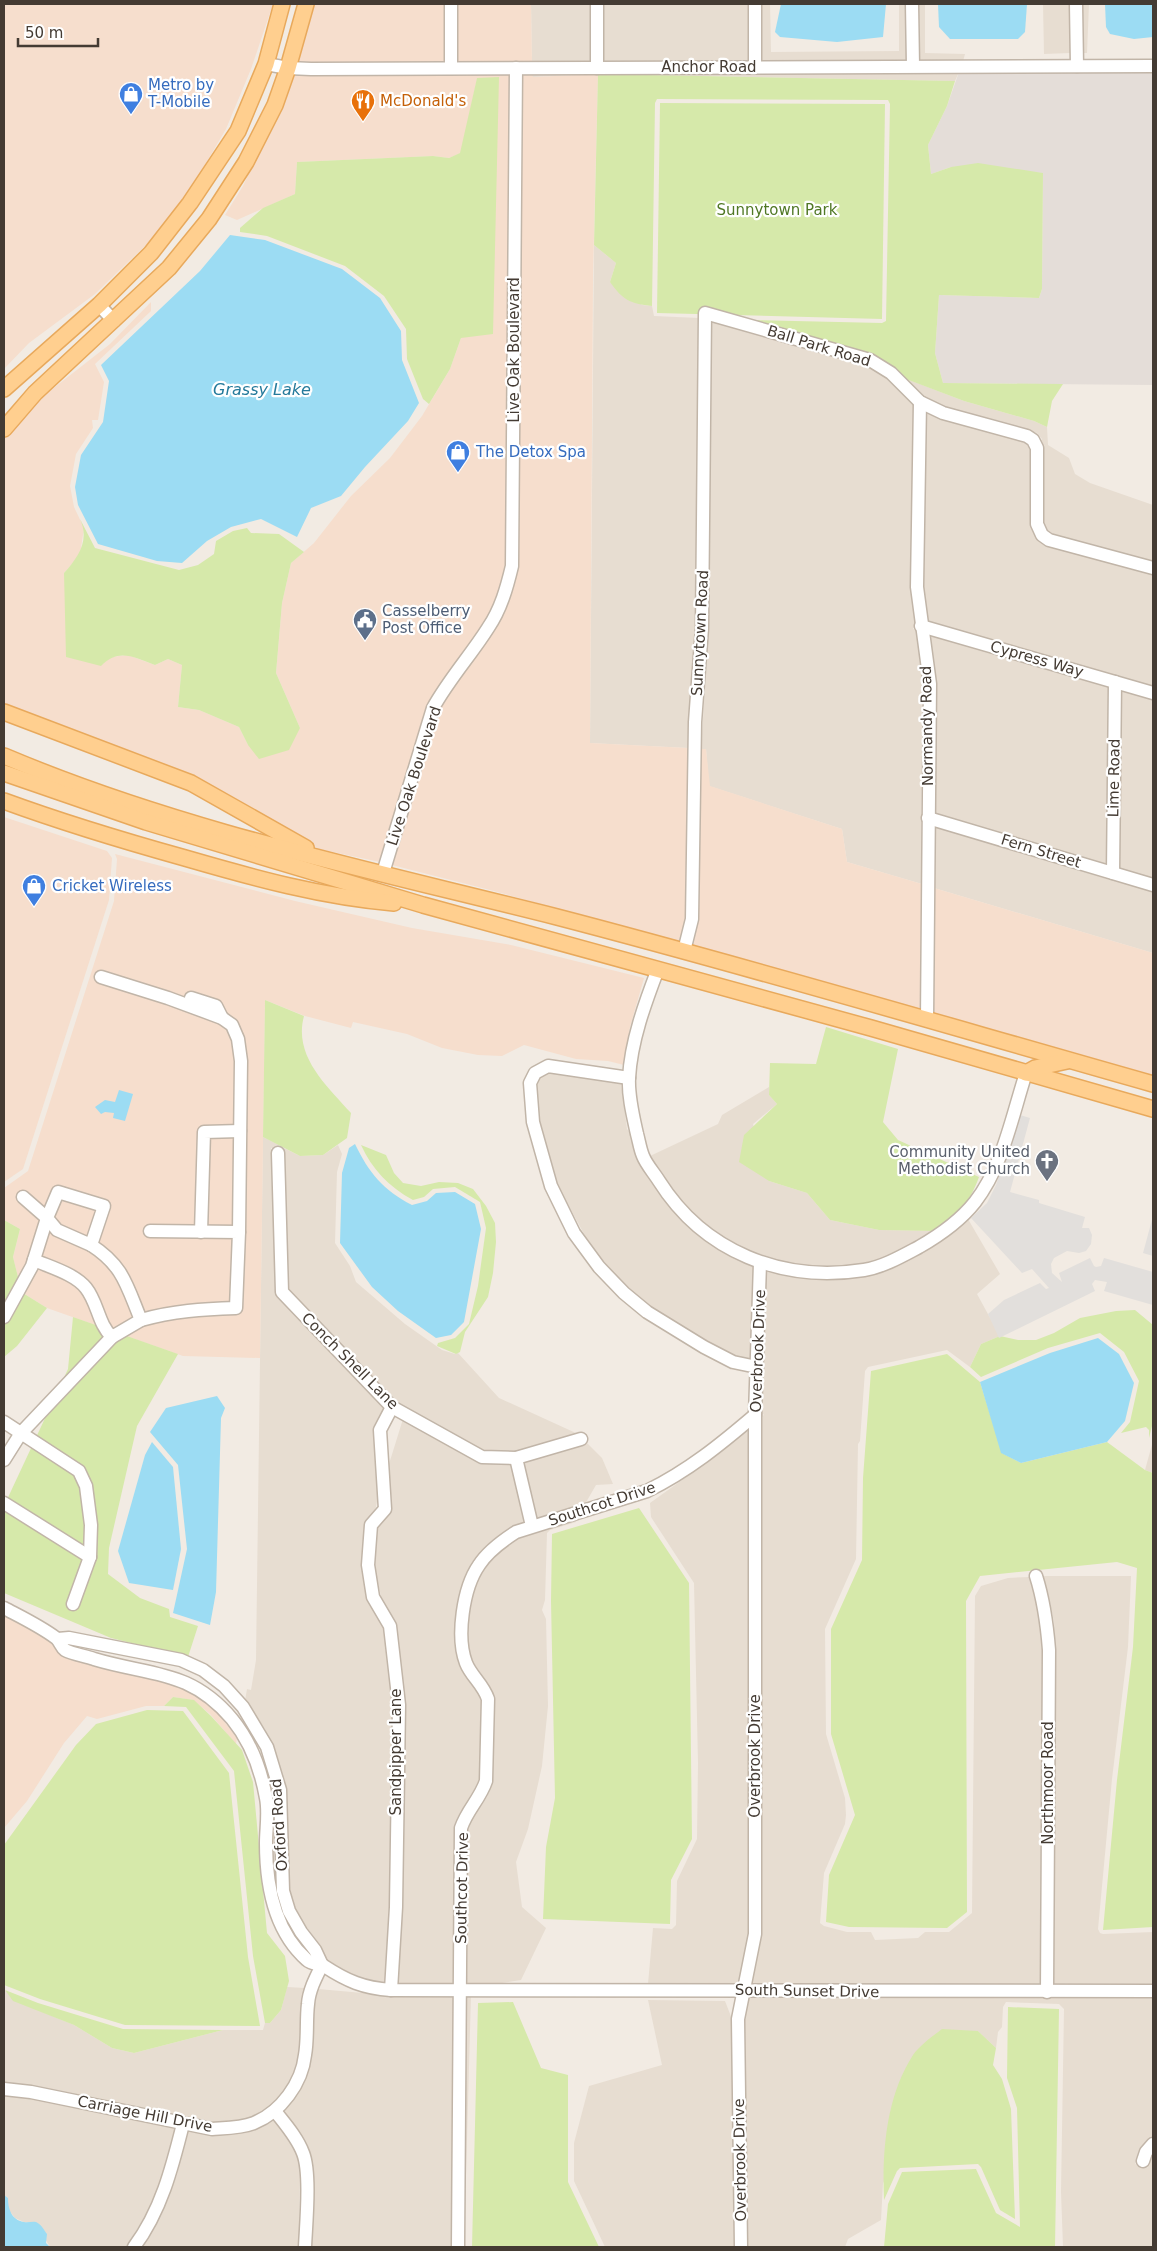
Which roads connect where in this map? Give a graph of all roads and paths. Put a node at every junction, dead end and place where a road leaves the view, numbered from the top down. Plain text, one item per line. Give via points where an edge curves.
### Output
1 (282, 4) edge
2 (306, 4) edge
3 (451, 4) edge
4 (597, 4) edge
5 (755, 4) edge
6 (912, 4) edge
7 (1076, 4) edge
8 (266, 64) junction
9 (755, 66) junction
10 (912, 66) junction
11 (1077, 66) junction
12 (1153, 66) edge
13 (288, 68) junction
14 (451, 68) junction
15 (516, 68) junction
16 (597, 68) junction
17 (99, 306) junction
18 (705, 313) joint
19 (114, 321) junction
20 (4, 389) edge
21 (920, 402) junction
22 (4, 429) edge
23 (1153, 568) edge
24 (921, 626) junction
25 (1115, 682) junction
26 (1153, 693) edge
27 (4, 712) edge
28 (4, 756) edge
29 (4, 773) edge
30 (4, 801) edge
31 (928, 818) junction
32 (322, 858) junction
33 (382, 873) junction
34 (1113, 873) junction
35 (1153, 885) edge
36 (422, 905) junction
37 (684, 951) junction
38 (631, 962) junction
39 (658, 969) junction
40 (101, 977) dead end
41 (927, 1020) junction
42 (872, 1028) junction
43 (1071, 1061) junction
44 (1026, 1073) junction
45 (629, 1078) junction
46 (1153, 1084) edge
47 (1153, 1098) edge
48 (1119, 1099) junction
49 (1153, 1109) edge
50 (240, 1131) junction
51 (278, 1153) dead end
52 (23, 1197) dead end
53 (47, 1218) junction
54 (150, 1231) dead end
55 (201, 1232) junction
56 (239, 1232) junction
57 (91, 1245) junction
58 (34, 1260) junction
59 (760, 1264) junction
60 (4, 1317) edge
61 (141, 1320) junction
62 (112, 1337) junction
63 (757, 1367) junction
64 (392, 1407) junction
65 (755, 1415) junction
66 (4, 1422) edge
67 (21, 1433) junction
68 (581, 1439) dead end
69 (516, 1458) junction
70 (4, 1460) edge
71 (4, 1503) edge
72 (532, 1526) junction
73 (90, 1557) junction
74 (1036, 1576) dead end
75 (73, 1604) dead end
76 (4, 1608) edge
77 (58, 1639) junction
78 (322, 1965) junction
79 (461, 1989) junction
80 (744, 1989) junction
81 (391, 1990) junction
82 (1153, 1991) edge
83 (1047, 1992) junction
84 (4, 2089) edge
85 (275, 2111) junction
86 (183, 2124) junction
87 (1153, 2144) edge
88 (1143, 2161) dead end
89 (134, 2247) edge
90 (305, 2247) edge
91 (458, 2247) edge
92 (741, 2247) edge

1 - 8 main road
2 - 13 main road
3 - 14 street
4 - 16 street
5 - 9 street
6 - 10 street
7 - 11 street
8 - 13 street, Anchor Road
8 - 17 main road via 238,131 190,203 151,253
9 - 10 street, Anchor Road
9 - 16 street, Anchor Road
10 - 11 street, Anchor Road
11 - 12 street, Anchor Road
13 - 14 street, Anchor Road
13 - 19 main road via 260,136 209,219 169,268
14 - 15 street, Anchor Road
15 - 16 street, Anchor Road
15 - 33 street, Live Oak Boulevard via 512,566 504,596 489,627 446,684 433,708
17 - 19 street
17 - 20 main road
18 - 21 street, Ball Park Road via 870,360 891,373
18 - 37 street, Sunnytown Road via 702,628 695,722 692,919
19 - 22 main road via 34,393
21 - 23 street, Ball Park Road via 943,414 1034,440 1037,448 1037,524 1048,540
21 - 24 street, Normandy Road via 917,587
24 - 25 street, Cypress Way
24 - 31 street, Normandy Road via 930,684
25 - 26 street, Cypress Way
25 - 34 street, Lime Road
27 - 32 main road via 191,783
28 - 32 main road via 155,811
29 - 36 main road via 146,822
30 - 36 main road via 72,826 289,886 361,900
31 - 34 street, Fern Street
31 - 41 street, Normandy Road
32 - 33 main road
33 - 37 main road
34 - 35 street, Fern Street
36 - 38 main road
37 - 38 main road via 664,960
37 - 41 main road
38 - 39 main road
39 - 42 main road
39 - 45 street via 636,1036
40 - 50 street via 168,998 180,1011 192,1014 200,1007 216,1006 222,1018 232,1025 238,1039 241,1061
41 - 42 main road via 913,1025
41 - 43 main road
42 - 44 main road
43 - 44 main road via 1041,1066
43 - 46 main road
44 - 48 main road
44 - 59 street via 989,1180 967,1211 939,1234 894,1260 866,1270 833,1273 796,1271
45 - 59 street via 632,1114 642,1156 667,1194 691,1222
45 - 63 street via 548,1066 535,1073 530,1083 533,1122 551,1186 574,1233 599,1267 624,1293 647,1312 711,1351 733,1362
47 - 48 main road
48 - 49 main road
50 - 55 street via 204,1132
50 - 56 street
51 - 64 street, Conch Shell Lane via 282,1292
52 - 53 street
53 - 57 street via 57,1230
53 - 57 street via 58,1192 104,1206
53 - 58 street
54 - 55 street
55 - 56 street
56 - 61 street via 236,1308 196,1309
57 - 61 street via 107,1255 120,1270
58 - 60 street
58 - 62 street via 86,1287 101,1322
59 - 63 street, Overbrook Drive
61 - 62 street
62 - 67 street
63 - 65 street, Overbrook Drive
64 - 69 street, Conch Shell Lane via 482,1457
64 - 81 street, Sandpipper Lane via 380,1430 385,1509 371,1525 368,1565 373,1597 390,1626 399,1705 396,1906
65 - 72 street, Southcot Drive via 720,1446 666,1482 647,1491
65 - 80 street, Overbrook Drive via 755,1928
66 - 67 street
67 - 70 street
67 - 73 street via 79,1471 88,1501
68 - 69 street, Conch Shell Lane
69 - 72 street
71 - 73 street
72 - 79 street, Southcot Drive via 500,1542 478,1566 467,1588 462,1626 463,1650 467,1664 488,1699 486,1781 482,1794 466,1815 461,1828
73 - 75 street
74 - 83 street, Northmoor Road via 1044,1606 1049,1650
76 - 77 street, Oxford Road
77 - 78 street, Oxford Road via 65,1649 79,1654 182,1680 213,1698 233,1720 249,1744 266,1799 270,1897 292,1942 308,1962
77 - 78 street, Oxford Road via 69,1638 182,1660 203,1670 224,1686 243,1707 267,1746 280,1790 283,1891 289,1911
78 - 81 street, Oxford Road via 355,1984
78 - 85 street, Carriage Hill Drive via 308,2003 305,2055 300,2074 290,2094
79 - 80 street, South Sunset Drive
79 - 81 street, Oxford Road
79 - 91 street, Southcot Drive
80 - 83 street, South Sunset Drive
80 - 92 street, Overbrook Drive via 738,2019
82 - 83 street, South Sunset Drive
84 - 86 street, Carriage Hill Drive
85 - 86 street, Carriage Hill Drive via 254,2123 233,2128 212,2129
85 - 90 street via 304,2154 307,2168
86 - 89 street via 171,2174 156,2211
87 - 88 street

